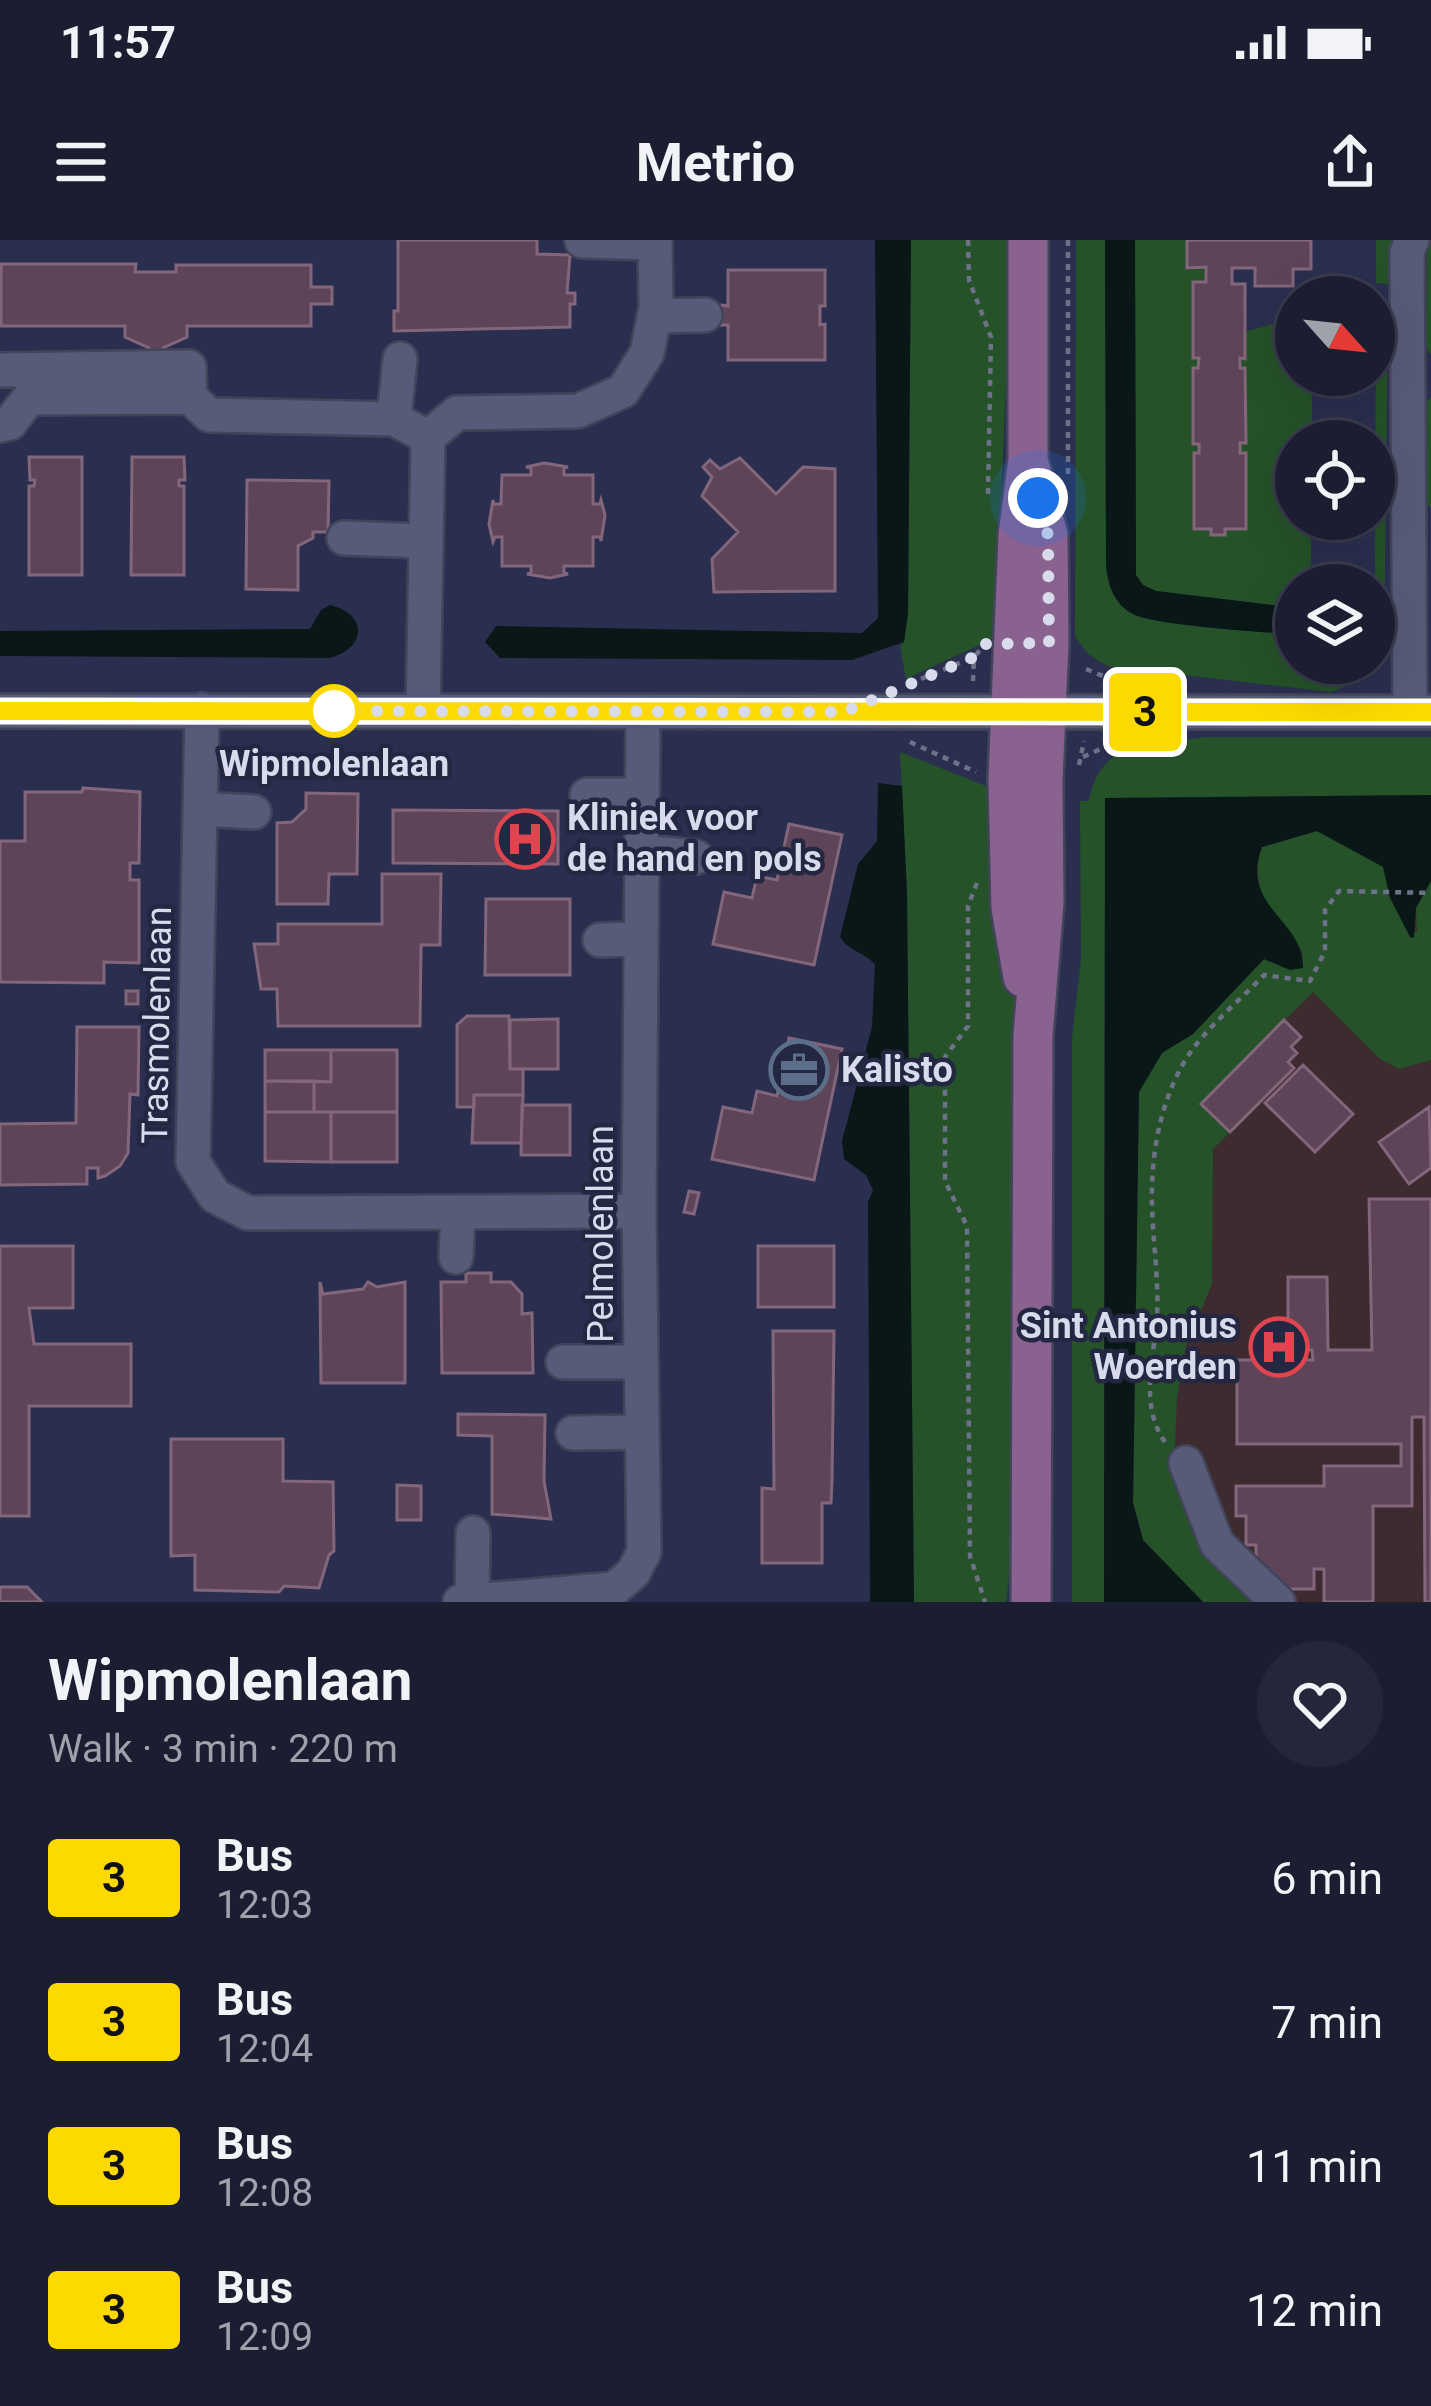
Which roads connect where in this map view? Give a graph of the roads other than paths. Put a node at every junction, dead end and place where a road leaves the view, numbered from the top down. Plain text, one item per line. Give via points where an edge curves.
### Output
1 (1028, 240) edge
2 (1412, 240) edge
3 (582, 241) edge
4 (655, 241) edge
5 (705, 314) dead end
6 (654, 316) junction
7 (400, 359) dead end
8 (14, 405) edge
9 (394, 419) junction
10 (428, 437) junction
11 (1028, 460) junction
12 (344, 538) dead end
13 (424, 541) junction
14 (202, 710) junction
15 (0, 711) edge
16 (423, 711) junction
17 (1421, 712) edge
18 (643, 713) junction
19 (1029, 714) junction
20 (587, 796) dead end
21 (642, 796) junction
22 (200, 809) junction
23 (254, 812) dead end
24 (642, 852) junction
25 (696, 856) dead end
26 (641, 939) junction
27 (600, 940) dead end
28 (1033, 1036) junction
29 (639, 1211) junction
30 (458, 1212) junction
31 (456, 1257) dead end
32 (563, 1362) dead end
33 (641, 1362) junction
34 (642, 1432) junction
35 (573, 1433) dead end
36 (1186, 1463) road end
37 (472, 1533) dead end
38 (472, 1600) edge
39 (460, 1602) edge
40 (1031, 1602) edge
41 (1278, 1602) edge

1 - 11 main road
2 - 17 street
3 - 4 street
4 - 6 street
5 - 6 street
6 - 10 street via 647,353 623,391 546,428 457,413
7 - 9 street
8 - 9 street via 199,419
9 - 10 street
10 - 13 street
11 - 19 main road via 1016,643
11 - 19 main road via 1048,535
12 - 13 street
13 - 16 street
14 - 15 street
14 - 16 street
14 - 22 street, Trasmolenlaan
16 - 18 street
17 - 19 street
18 - 19 street
18 - 21 street, Pelmolenlaan
19 - 28 main road via 1044,902
19 - 28 main road via 1008,780 1011,908
20 - 21 street
21 - 24 street, Pelmolenlaan
22 - 23 street
22 - 30 street, Trasmolenlaan via 194,1162 215,1196 248,1213
24 - 25 street
24 - 26 street, Pelmolenlaan
26 - 27 street
26 - 29 street, Pelmolenlaan
28 - 40 main road
29 - 30 street, Trasmolenlaan
29 - 33 street, Pelmolenlaan
30 - 31 street
32 - 33 street
33 - 34 street, Pelmolenlaan
34 - 35 street
34 - 38 street, Pelmolenlaan via 644,1552 633,1573 596,1593
36 - 41 street via 1217,1544
37 - 38 street
38 - 39 street, Pelmolenlaan

